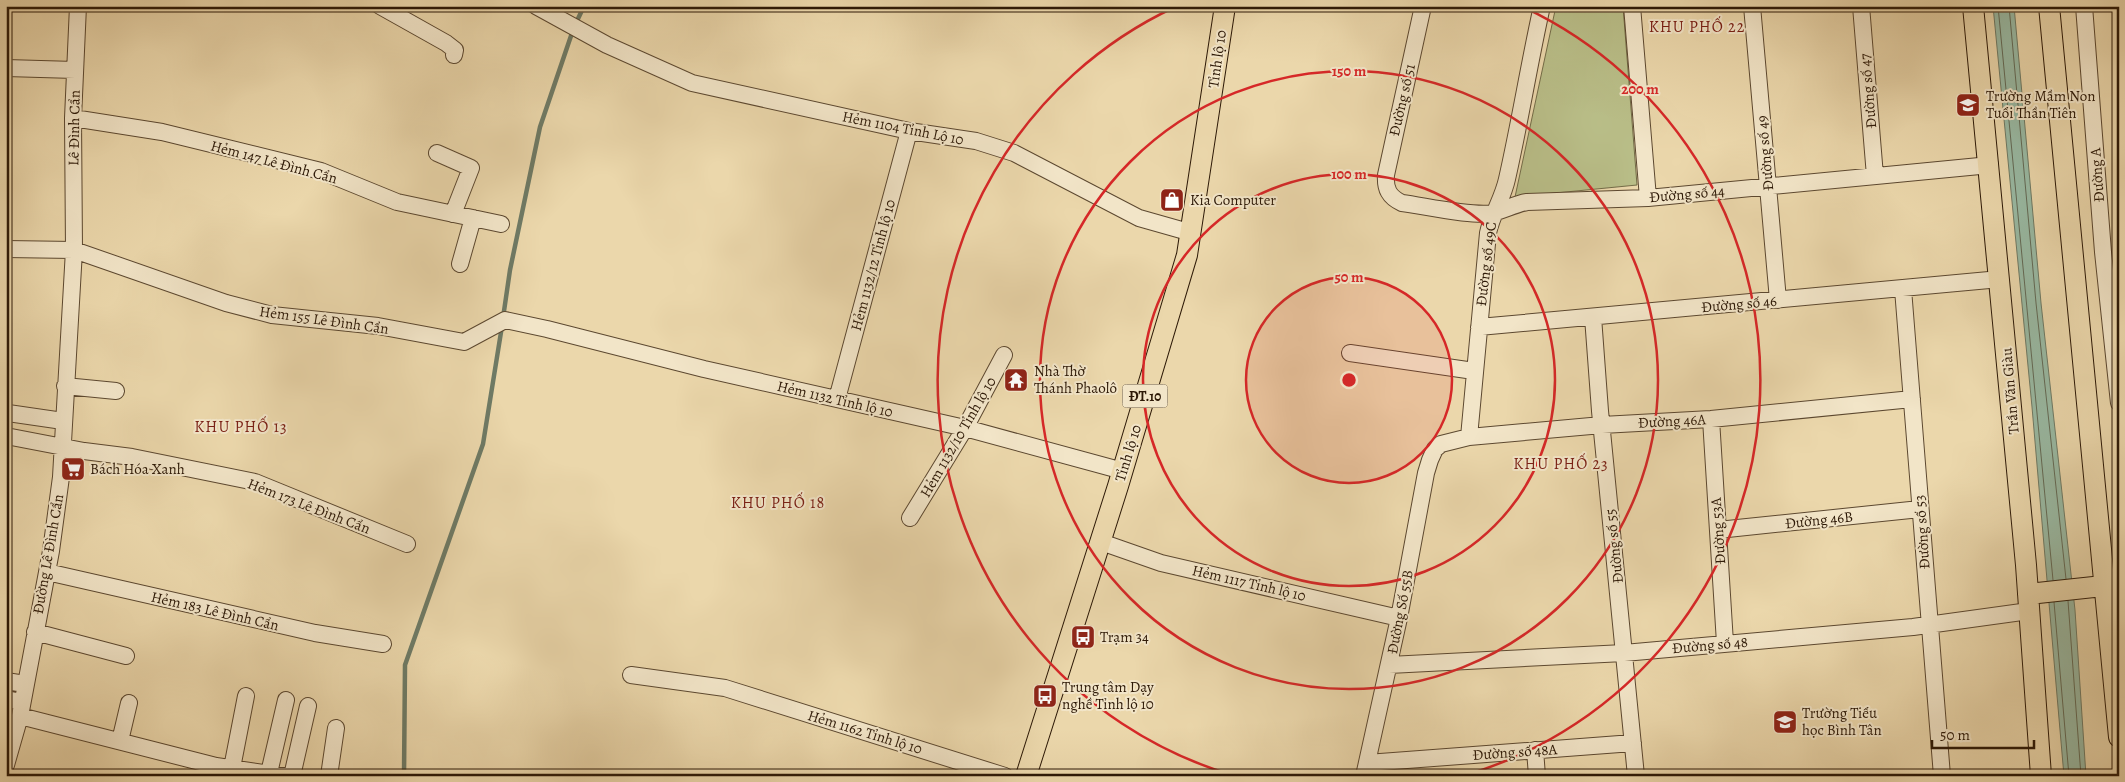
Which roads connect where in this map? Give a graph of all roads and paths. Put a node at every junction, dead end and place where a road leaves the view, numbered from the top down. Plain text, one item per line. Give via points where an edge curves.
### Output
1 (78, 6) edge
2 (380, 6) edge
3 (536, 6) edge
4 (1225, 6) edge
5 (1423, 6) edge
6 (1542, 6) edge
7 (1632, 6) edge
8 (1752, 6) edge
9 (1861, 6) edge
10 (1974, 6) edge
11 (2049, 6) edge
12 (2084, 6) edge
13 (454, 55) dead end
14 (6, 68) edge
15 (75, 70) junction
16 (72, 118) junction
17 (909, 132) junction
18 (437, 153) dead end
19 (1990, 165) junction
20 (1875, 176) junction
21 (1768, 187) junction
22 (1388, 193) joint
23 (1648, 198) junction
24 (1493, 213) junction
25 (453, 214) junction
26 (473, 218) junction
27 (501, 224) dead end
28 (1192, 233) junction
29 (6, 249) edge
30 (74, 250) junction
31 (460, 264) dead end
32 (2000, 279) junction
33 (1903, 289) junction
34 (1778, 300) junction
35 (1593, 317) junction
36 (1478, 327) junction
37 (547, 329) joint
38 (1350, 353) dead end
39 (1004, 355) dead end
40 (1474, 371) junction
41 (65, 386) junction
42 (116, 392) dead end
43 (1912, 398) junction
44 (837, 400) junction
45 (2119, 403) edge
46 (8, 413) dead end
47 (1710, 419) junction
48 (63, 421) junction
49 (1602, 425) junction
50 (965, 428) junction
51 (6, 436) edge
52 (1469, 437) junction
53 (62, 446) junction
54 (1435, 450) joint
55 (1123, 471) junction
56 (1920, 509) junction
57 (910, 518) dead end
58 (1718, 530) junction
59 (1101, 542) junction
60 (407, 544) dead end
61 (47, 572) junction
62 (2103, 586) junction
63 (2029, 603) junction
64 (1399, 618) junction
65 (1929, 625) junction
66 (35, 632) junction
67 (1725, 643) junction
68 (384, 644) dead end
69 (1624, 653) junction
70 (126, 656) dead end
71 (1389, 666) junction
72 (631, 675) dead end
73 (6, 681) edge
74 (25, 684) junction
75 (246, 696) dead end
76 (286, 700) dead end
77 (129, 703) dead end
78 (308, 706) dead end
79 (14, 711) edge
80 (336, 728) dead end
81 (2119, 737) edge
82 (120, 741) junction
83 (1632, 743) junction
84 (1535, 750) junction
85 (6, 765) edge
86 (1366, 769) edge
87 (241, 771) edge
88 (276, 775) edge
89 (292, 776) edge
90 (329, 776) edge
91 (1005, 776) edge
92 (1026, 776) edge
93 (1537, 776) edge
94 (1636, 776) edge
95 (1942, 776) edge
96 (2041, 776) edge

1 - 15 street, Lê Đình Cẩn
2 - 13 street via 446,43 455,50
3 - 17 street, Hẻm 1104 Tỉnh Lộ 10 via 607,45 692,84
4 - 28 main road, Tỉnh lộ 10 / ĐT.10
5 - 22 street, Đường số 51 via 1386,175
6 - 24 street, Đường số 49C via 1507,179
7 - 23 street
8 - 21 street, Đường số 49
9 - 20 street, Đường số 47
10 - 19 main road, Trần Văn Giàu
11 - 62 main road
12 - 45 street, Đường A via 2103,252
14 - 15 street
15 - 16 street, Lê Đình Cẩn
16 - 25 street, Hẻm 147 Lê Đình Cẩn via 162,132 321,171 397,202
16 - 30 street, Lê Đình Cẩn
17 - 28 street, Hẻm 1104 Tỉnh Lộ 10 via 976,141 1014,153 1139,218
17 - 44 street, Hẻm 1132/12 Tỉnh lộ 10
18 - 25 street via 471,168
19 - 20 street, Đường số 44
19 - 32 main road, Trần Văn Giàu
20 - 21 street, Đường số 44
21 - 23 street, Đường số 44
21 - 34 street, Đường số 49
22 - 24 street, Đường số 44 via 1402,203
23 - 24 street, Đường số 44 via 1527,202
24 - 36 street, Đường số 49C
25 - 26 street, Hẻm 147 Lê Đình Cẩn
26 - 27 street, Hẻm 147 Lê Đình Cẩn
26 - 31 street
28 - 55 main road, Tỉnh lộ 10 / ĐT.10
29 - 30 street, Hẻm 155 Lê Đình Cẩn
30 - 37 street, Hẻm 155 Lê Đình Cẩn via 226,303 272,315 378,326 464,342 504,320
30 - 41 street, Đường Lê Đình Cẩn
32 - 33 street, Đường số 46
32 - 63 main road, Trần Văn Giàu
33 - 34 street, Đường số 46
33 - 43 street, Đường số 53
34 - 35 street, Đường số 46
35 - 36 street, Đường số 46
35 - 49 street, Đường số 55
36 - 40 street, Đường số 49C
37 - 44 street, Hẻm 1132 Tỉnh lộ 10
38 - 40 street
39 - 50 street, Hẻm 1132/10 Tỉnh lộ 10
40 - 52 street, Đường số 49C
41 - 42 street
41 - 48 street, Đường Lê Đình Cẩn
43 - 47 street, Đường 46A
43 - 56 street, Đường số 53
44 - 50 street, Hẻm 1132 Tỉnh lộ 10
46 - 48 street
47 - 49 street, Đường 46A
47 - 58 street, Đường 53A
48 - 53 street, Đường Lê Đình Cẩn
49 - 52 street, Đường 46A
49 - 69 street, Đường số 55
50 - 55 street, Hẻm 1132 Tỉnh lộ 10
50 - 57 street, Hẻm 1132/10 Tỉnh lộ 10
51 - 53 street, Hẻm 173 Lê Đình Cẩn
52 - 54 street, Đường 46A via 1450,440
53 - 60 street, Hẻm 173 Lê Đình Cẩn via 256,482
53 - 61 street, Đường Lê Đình Cẩn via 58,511
54 - 64 street, Đường Số 55B via 1426,473
55 - 59 main road, Tỉnh lộ 10 / ĐT.10
56 - 58 street, Đường 46B
56 - 65 street, Đường số 53
58 - 67 street, Đường 53A
59 - 64 street, Hẻm 1117 Tỉnh lộ 10 via 1161,563
59 - 92 main road, Tỉnh lộ 10 / ĐT.10
61 - 66 street, Đường Lê Đình Cẩn
61 - 68 street, Hẻm 183 Lê Đình Cẩn via 315,633
62 - 63 main road
62 - 81 main road
63 - 65 street, Đường số 48
63 - 96 main road, Trần Văn Giàu
64 - 71 street, Đường Số 55B
65 - 67 street, Đường số 48
65 - 95 street, Đường số 53
66 - 70 street
66 - 74 street, Đường Lê Đình Cẩn
67 - 69 street, Đường số 48
69 - 71 street, Đường số 48
69 - 83 street, Đường số 55
71 - 86 street, Đường Số 55B
72 - 91 street, Hẻm 1162 Tỉnh lộ 10 via 725,688
73 - 74 street
74 - 79 street, Đường Lê Đình Cẩn
75 - 87 street
76 - 88 street
77 - 82 street
78 - 89 street
79 - 82 street
79 - 85 street, Đường Lê Đình Cẩn
80 - 90 street
82 - 87 street
83 - 84 street, Đường số 48A
83 - 94 street, Đường số 55
84 - 86 street, Đường số 48A
84 - 93 street
87 - 88 street

